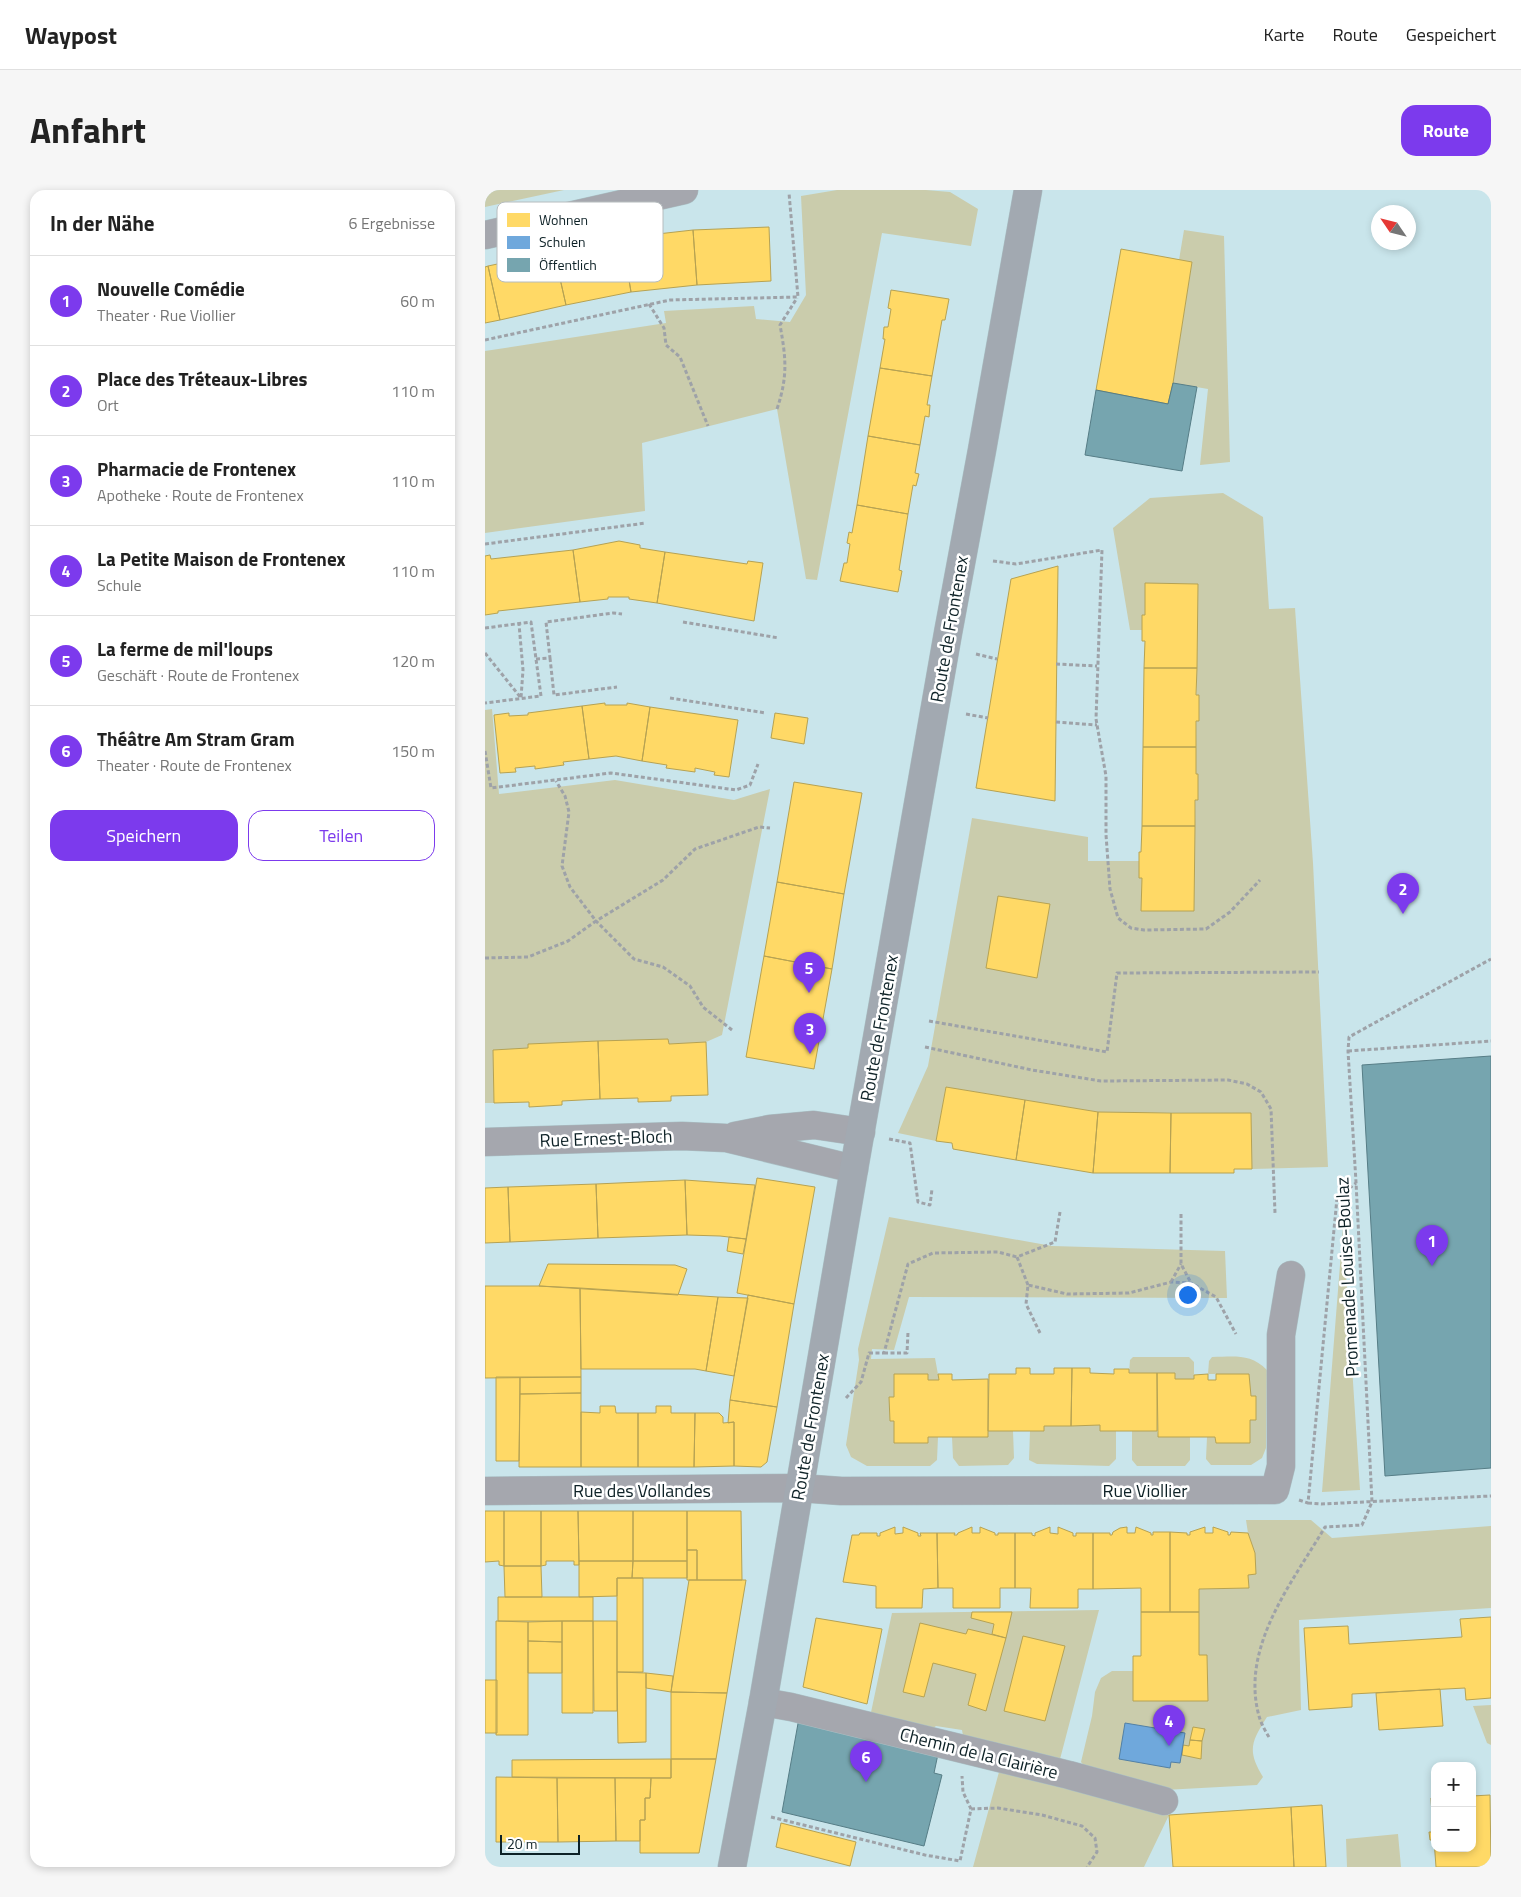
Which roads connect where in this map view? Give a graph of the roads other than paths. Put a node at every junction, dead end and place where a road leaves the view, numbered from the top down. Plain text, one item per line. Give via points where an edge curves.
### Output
1 (684, 190) edge
2 (1028, 190) edge
3 (631, 202) edge
4 (861, 1132) junction
5 (726, 1138) junction
6 (485, 1142) edge
7 (853, 1169) junction
8 (1291, 1275) dead end
9 (799, 1488) junction
10 (485, 1491) edge
11 (763, 1702) junction
12 (1164, 1801) dead end
13 (732, 1867) edge

1 - 3 street
2 - 4 main road, Route de Frontenex
4 - 5 street, Rue Ernest-Bloch via 814,1126 770,1129
4 - 7 main road, Route de Frontenex
5 - 6 street, Rue Ernest-Bloch via 682,1136
5 - 7 street, Rue Ernest-Bloch
7 - 9 main road, Route de Frontenex
8 - 9 street, Rue Viollier via 1281,1334 1281,1466 1275,1490 841,1491
9 - 10 street, Rue des Vollandes
9 - 11 main road, Route de Frontenex
11 - 12 street, Chemin de la Clairière
11 - 13 main road, Route de Frontenex

